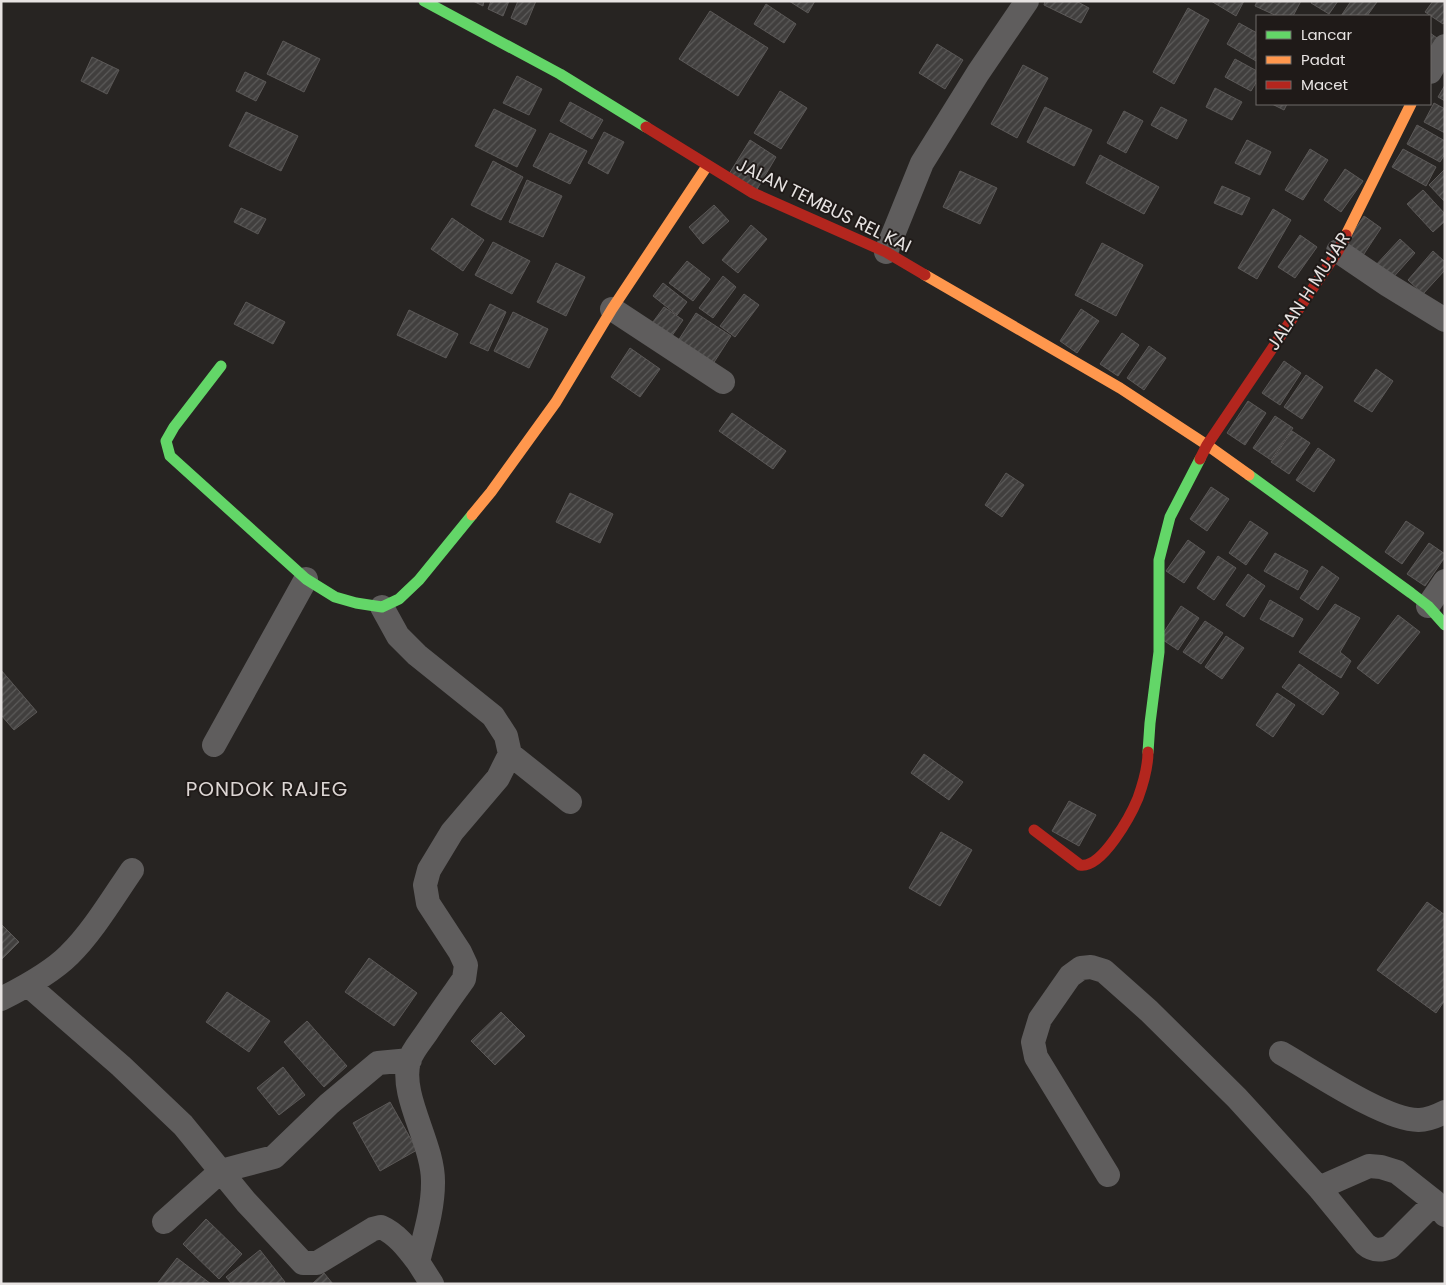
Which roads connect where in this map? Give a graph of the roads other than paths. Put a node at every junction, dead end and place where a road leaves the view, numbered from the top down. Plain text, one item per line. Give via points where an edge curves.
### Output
1 (424, 1) edge
2 (1027, 1) edge
3 (1445, 46) edge
4 (1431, 70) edge
5 (1410, 105) edge
6 (707, 166) junction
7 (1338, 250) junction
8 (886, 252) junction
9 (612, 308) junction
10 (1445, 320) edge
11 (221, 366) dead end
12 (723, 382) dead end
13 (1207, 445) junction
14 (306, 579) junction
15 (1445, 582) edge
16 (1428, 606) junction
17 (382, 607) junction
18 (1445, 625) edge
19 (214, 745) dead end
20 (510, 754) junction
21 (570, 802) dead end
22 (1034, 830) dead end
23 (132, 870) dead end
24 (28, 985) junction
25 (1, 999) edge
26 (1281, 1053) dead end
27 (410, 1060) junction
28 (1445, 1112) edge
29 (221, 1171) junction
30 (1108, 1175) dead end
31 (1319, 1188) junction
32 (1440, 1208) edge
33 (164, 1222) dead end
34 (418, 1262) junction
35 (432, 1284) edge

1 - 6 street, JALAN TEMBUS REL KAI via 560,74
2 - 8 street via 922,164
3 - 4 street
5 - 7 street, JALAN H MUJAR
6 - 8 street, JALAN TEMBUS REL KAI via 752,193
6 - 9 street
7 - 10 street
7 - 13 street, JALAN H MUJAR
8 - 13 street, JALAN TEMBUS REL KAI via 1120,388
9 - 12 street
9 - 17 street via 556,402 491,492 419,580 399,599
11 - 14 street via 166,441 170,456
13 - 16 street, JALAN TEMBUS REL KAI
13 - 22 street, JALAN H MUJAR via 1170,517 1159,560 1160,652 1148,759 1138,797 1124,826 1106,849 1086,866 1080,865
14 - 17 street via 335,597
14 - 19 street
15 - 16 street
16 - 18 street, JALAN TEMBUS REL KAI
17 - 20 street via 398,636 416,655 493,716 506,736
20 - 21 street
20 - 27 street via 498,778 452,832 429,870 425,885 428,903 466,965 464,978
23 - 24 street via 69,955
24 - 25 street
24 - 29 street via 154,1097
26 - 28 street via 1372,1106 1402,1117 1420,1120
27 - 29 street via 378,1063 274,1157
27 - 34 street via 408,1089 428,1145 434,1183
29 - 33 street
29 - 34 street via 303,1263 317,1263 373,1229 382,1227 406,1246
30 - 31 street via 1034,1051 1033,1042 1040,1019 1070,976 1081,968 1104,971 1149,1011 1237,1098
31 - 32 street via 1369,1166 1381,1167 1397,1172
31 - 32 street via 1365,1244 1379,1250 1390,1247
34 - 35 street

